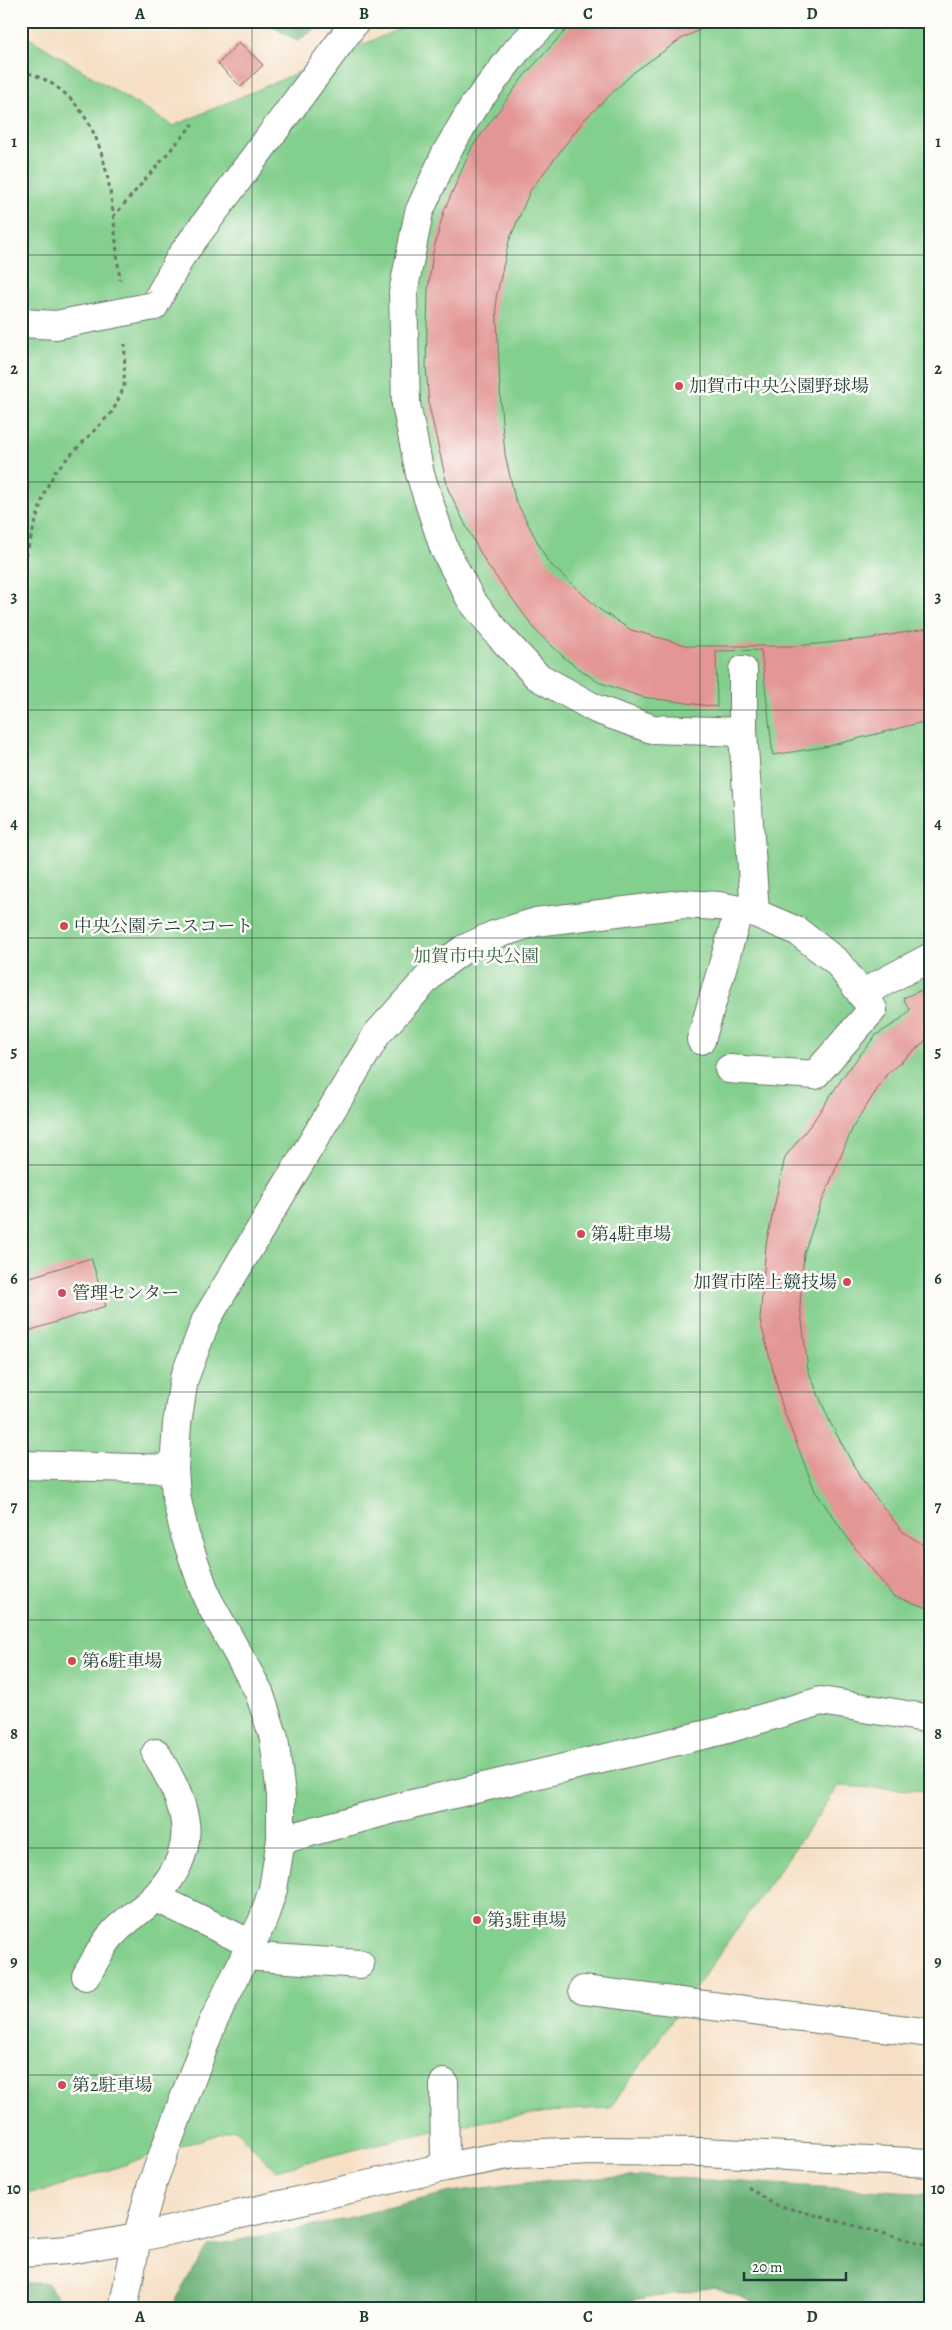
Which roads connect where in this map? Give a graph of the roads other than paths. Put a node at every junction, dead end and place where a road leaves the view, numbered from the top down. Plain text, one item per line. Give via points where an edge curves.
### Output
1 (356, 21) edge
2 (546, 21) edge
3 (21, 323) edge
4 (743, 670) dead end
5 (743, 732) junction
6 (747, 912) junction
7 (931, 957) edge
8 (867, 1001) junction
9 (701, 1040) dead end
10 (729, 1070) dead end
11 (21, 1465) edge
12 (174, 1469) junction
13 (931, 1718) edge
14 (156, 1753) dead end
15 (281, 1840) junction
16 (155, 1897) junction
17 (248, 1950) junction
18 (360, 1964) dead end
19 (86, 1976) dead end
20 (583, 1990) dead end
21 (931, 2034) edge
22 (444, 2083) dead end
23 (931, 2163) edge
24 (445, 2167) junction
25 (137, 2238) junction
26 (21, 2253) edge
27 (123, 2309) edge

1 - 3 street, bridge via 181,256 154,306 56,325
2 - 5 street via 517,50 473,107 446,153 419,212 403,293 406,404 420,474 444,548 470,600 537,676 596,710 652,728
4 - 5 street
5 - 6 street
6 - 8 street via 797,931 837,962
6 - 9 street
6 - 12 street via 719,906 682,904 536,922 494,935 464,949 435,970 377,1034 206,1320 184,1379
7 - 8 street
8 - 10 street via 815,1075
11 - 12 street
12 - 15 street via 185,1535 207,1598 259,1692 274,1738 281,1795
13 - 15 street via 821,1701 720,1730 412,1804
14 - 16 street via 184,1809 187,1836 175,1872
15 - 17 street via 273,1889 263,1920
16 - 17 street
16 - 19 street via 130,1916 110,1938
17 - 18 street
17 - 25 street via 212,2024 152,2184
20 - 21 street
22 - 24 street
23 - 24 street via 723,2153 594,2151 514,2154
24 - 25 street
25 - 26 street via 69,2250
25 - 27 street

